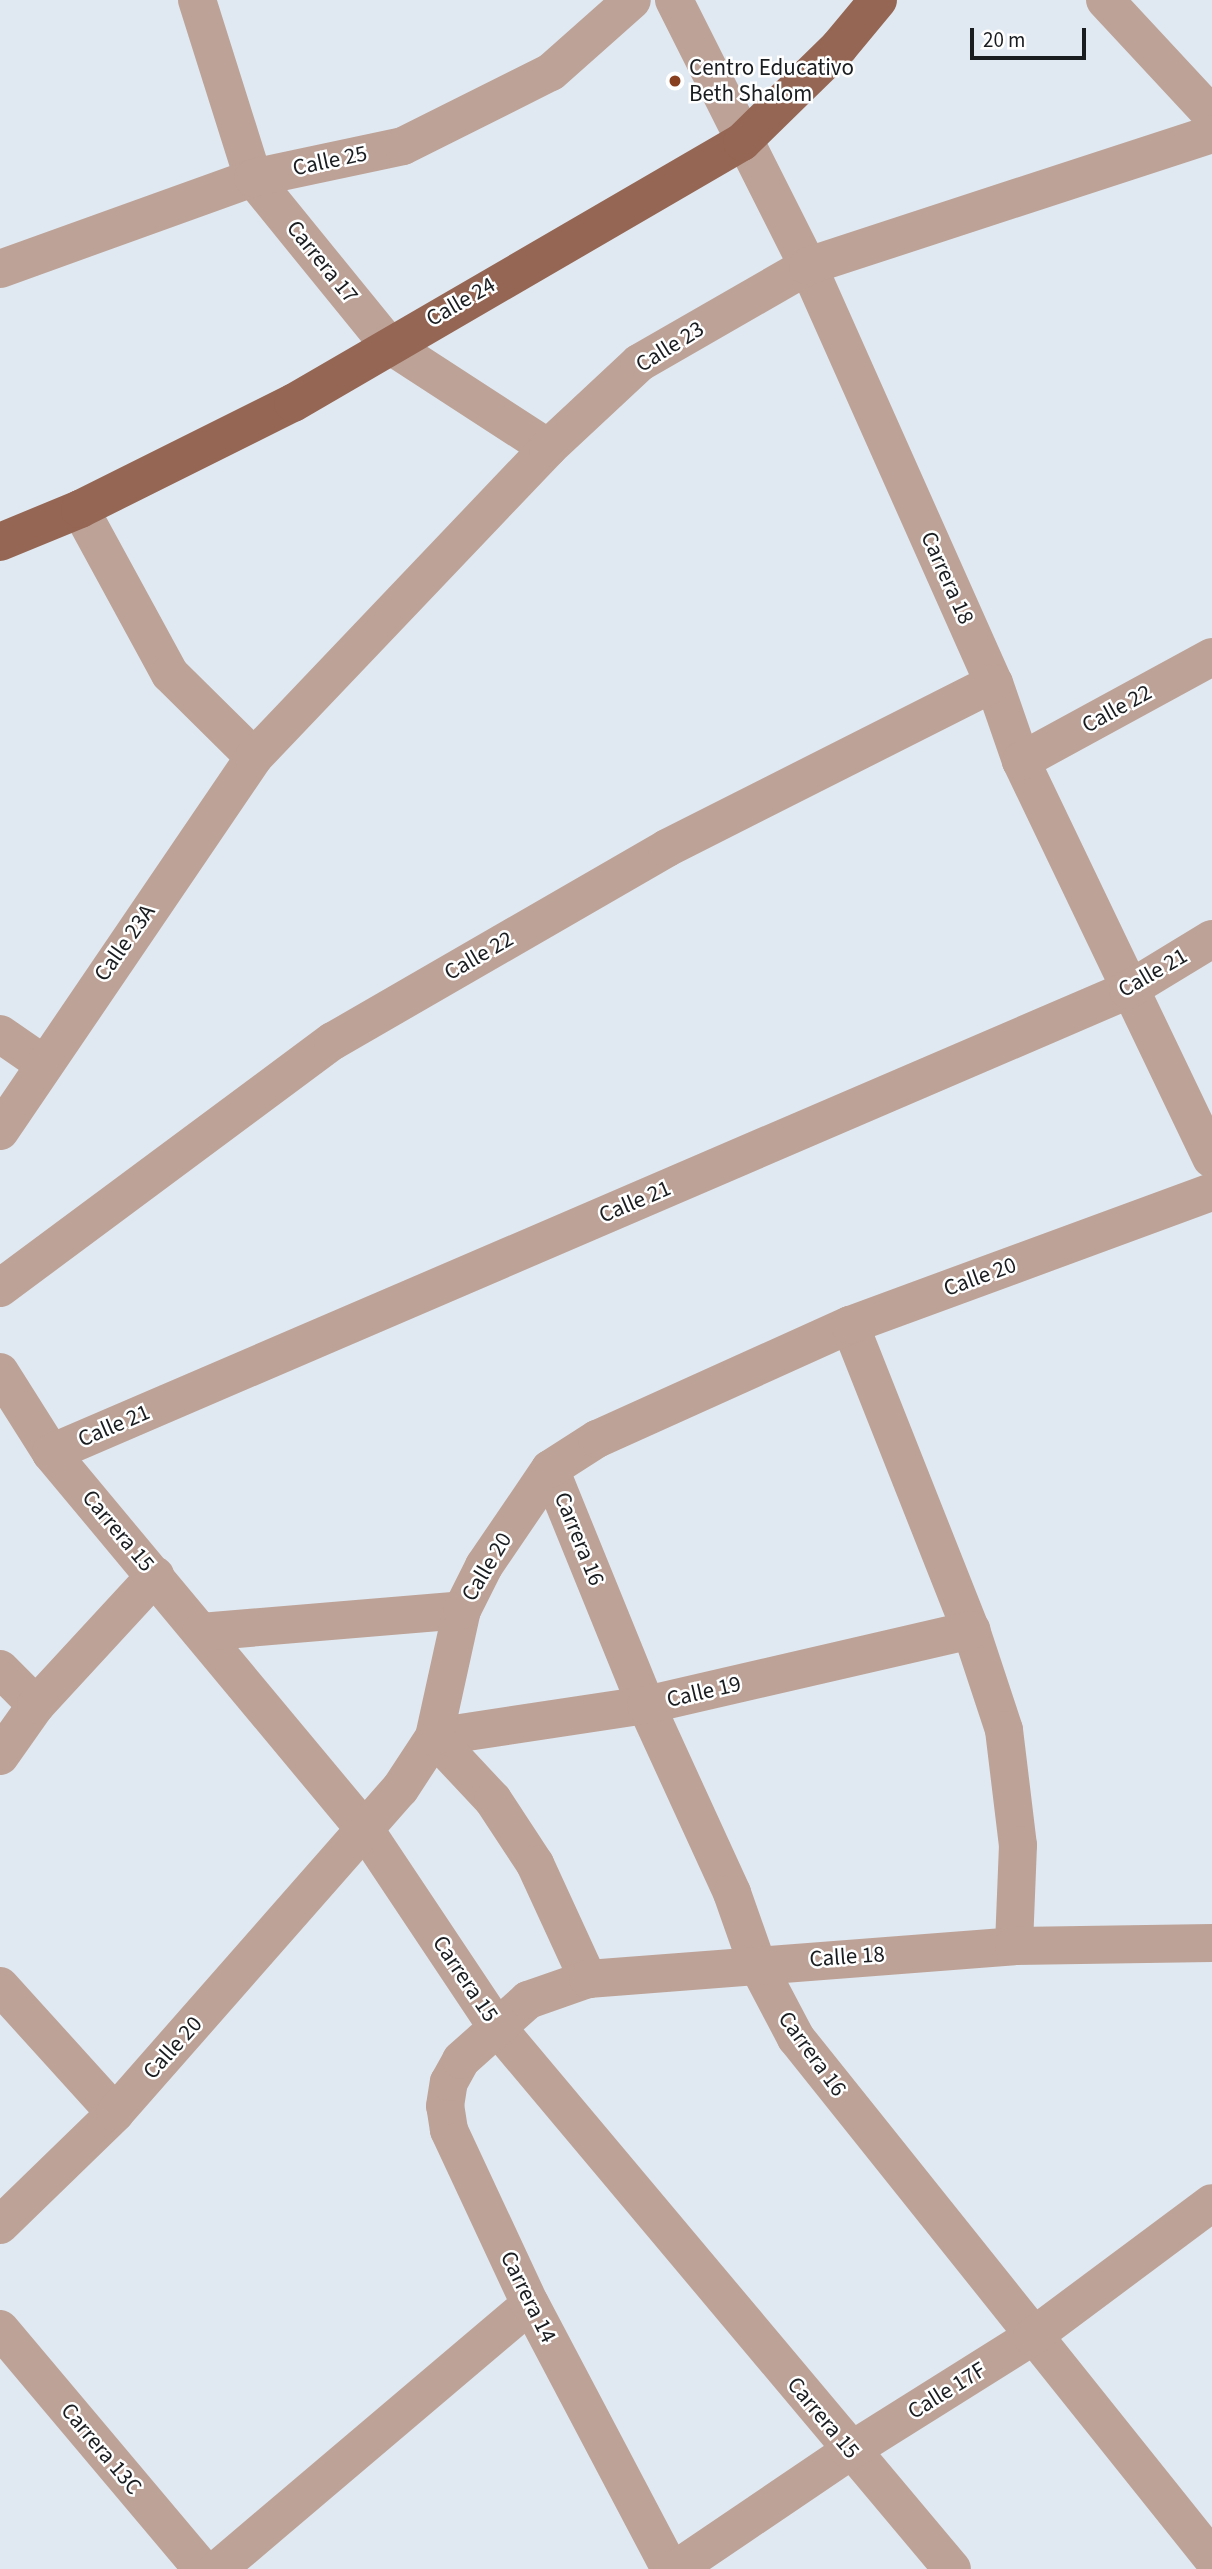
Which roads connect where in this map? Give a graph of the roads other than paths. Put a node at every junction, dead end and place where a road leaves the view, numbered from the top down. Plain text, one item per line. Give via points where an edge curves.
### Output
1 (197, 0) edge
2 (632, 0) edge
3 (674, 0) edge
4 (878, 0) edge
5 (1105, 0) edge
6 (1212, 115) edge
7 (1212, 134) edge
8 (742, 142) junction
9 (253, 177) junction
10 (808, 266) junction
11 (0, 268) edge
12 (388, 344) junction
13 (548, 448) junction
14 (80, 509) junction
15 (0, 542) edge
16 (1212, 657) edge
17 (994, 682) junction
18 (254, 757) junction
19 (1021, 761) junction
20 (1212, 939) edge
21 (1128, 990) junction
22 (0, 1034) edge
23 (42, 1063) junction
24 (0, 1131) edge
25 (1212, 1159) edge
26 (1212, 1192) edge
27 (0, 1288) edge
28 (849, 1325) junction
29 (0, 1371) edge
30 (51, 1453) junction
31 (550, 1469) junction
32 (155, 1576) junction
33 (461, 1609) junction
34 (971, 1630) junction
35 (201, 1632) junction
36 (0, 1670) edge
37 (36, 1705) junction
38 (646, 1705) junction
39 (434, 1737) junction
40 (0, 1756) edge
41 (366, 1831) junction
42 (1212, 1943) edge
43 (1014, 1946) junction
44 (757, 1964) junction
45 (588, 1979) junction
46 (0, 1986) edge
47 (496, 2026) junction
48 (115, 2113) junction
49 (1212, 2203) edge
50 (0, 2225) edge
51 (530, 2304) junction
52 (0, 2329) edge
53 (1032, 2337) junction
54 (850, 2451) junction
55 (1212, 2558) edge
56 (202, 2569) edge
57 (218, 2569) edge
58 (670, 2569) edge
59 (676, 2569) edge
60 (952, 2569) edge

1 - 9 street, Carrera 17
2 - 9 street, Calle 25 via 551,72 403,146
3 - 8 street, Carrera 18
4 - 8 main road, Calle 24 via 839,47
5 - 6 street
7 - 10 street, Calle 23
8 - 10 street, Carrera 18
8 - 12 main road, Calle 24
9 - 11 street, Calle 25
9 - 12 street, Carrera 17
10 - 13 street, Calle 23 via 639,363
10 - 17 street, Carrera 18
12 - 13 street, Carrera 17
12 - 14 main road, Calle 24 via 293,403
13 - 18 street, Calle 23
14 - 15 main road, Calle 24
14 - 18 street via 170,674
16 - 19 street, Calle 22
17 - 19 street, Carrera 18
17 - 27 street, Calle 22 via 667,848 333,1041
18 - 23 street, Calle 23A
19 - 21 street, Carrera 18
20 - 21 street, Calle 21
21 - 25 street, Carrera 18
21 - 30 street, Calle 21
22 - 23 street
23 - 24 street, Calle 23A
26 - 28 street, Calle 20
28 - 31 street, Calle 20 via 597,1439
28 - 34 street
29 - 30 street, Carrera 15
30 - 32 street, Carrera 15
31 - 33 street, Calle 20 via 484,1566
31 - 38 street, Carrera 16
32 - 35 street, Carrera 15
32 - 37 street
33 - 35 street
33 - 39 street, Calle 20
34 - 38 street, Calle 19
34 - 43 street via 1004,1730 1018,1844
35 - 41 street, Carrera 15
36 - 37 street
37 - 40 street
38 - 39 street, Calle 19
38 - 44 street, Carrera 16 via 732,1893
39 - 41 street, Calle 20
39 - 45 street via 493,1801 535,1864
41 - 47 street, Carrera 15
41 - 48 street, Calle 20
42 - 43 street, Calle 18
43 - 44 street, Calle 18
44 - 45 street, Calle 18
44 - 53 street, Carrera 16 via 796,2038
45 - 47 street, Calle 18 via 528,2000
46 - 48 street
47 - 51 street, Carrera 14 via 461,2060 449,2082 445,2106 449,2130
47 - 54 street, Carrera 15
48 - 50 street, Calle 20
49 - 53 street, Calle 17F
51 - 57 street
51 - 58 street, Carrera 14
52 - 56 street, Carrera 13C
53 - 54 street, Calle 17F
53 - 55 street, Carrera 16
54 - 59 street, Calle 17F
54 - 60 street, Carrera 15

